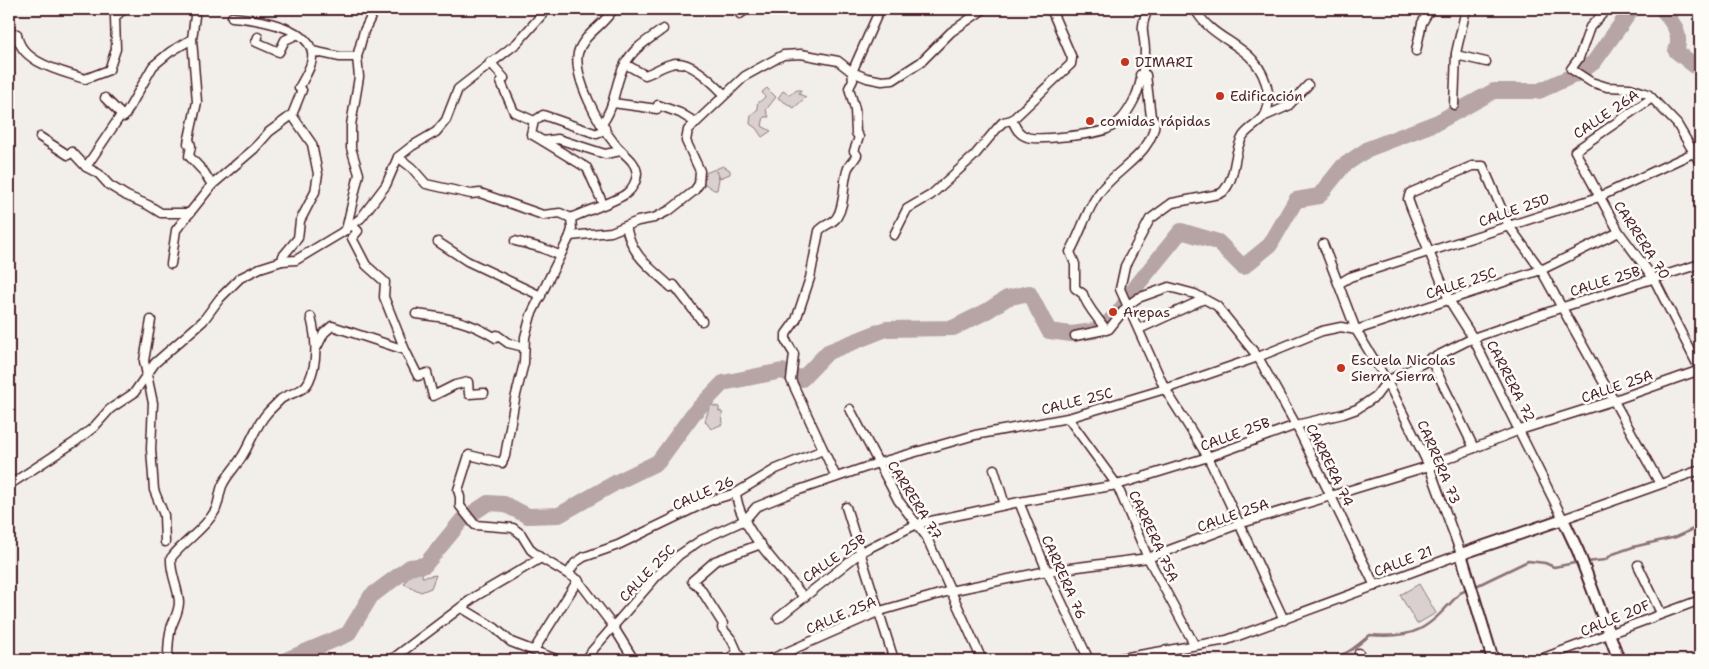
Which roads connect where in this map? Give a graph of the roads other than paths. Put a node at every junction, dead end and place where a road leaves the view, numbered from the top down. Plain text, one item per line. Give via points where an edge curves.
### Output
1 (124, 9) edge
2 (193, 9) edge
3 (375, 9) edge
4 (548, 9) edge
5 (613, 9) edge
6 (880, 9) edge
7 (984, 9) edge
8 (1051, 9) edge
9 (1148, 9) edge
10 (1194, 9) edge
11 (1430, 9) edge
12 (1466, 9) edge
13 (1607, 9) edge
14 (232, 17) dead end
15 (662, 29) dead end
16 (17, 34) dead end
17 (296, 34) junction
18 (258, 37) dead end
19 (192, 39) junction
20 (312, 51) junction
21 (1416, 52) dead end
22 (1456, 55) junction
23 (358, 57) junction
24 (490, 62) junction
25 (1486, 62) dead end
26 (625, 64) junction
27 (852, 72) junction
28 (1140, 75) junction
29 (1308, 85) dead end
30 (724, 94) junction
31 (105, 98) dead end
32 (1652, 98) junction
33 (613, 104) junction
34 (1454, 105) dead end
35 (121, 115) junction
36 (292, 115) junction
37 (1265, 116) junction
38 (1012, 120) junction
39 (534, 121) junction
40 (695, 122) junction
41 (603, 127) junction
42 (40, 137) dead end
43 (543, 141) junction
44 (621, 151) junction
45 (1575, 151) joint
46 (1693, 153) junction
47 (398, 157) junction
48 (1700, 163) edge
49 (86, 167) junction
50 (212, 186) junction
51 (1599, 197) junction
52 (603, 204) junction
53 (190, 213) junction
54 (571, 218) junction
55 (626, 226) junction
56 (1509, 226) junction
57 (349, 227) junction
58 (1619, 232) junction
59 (894, 235) dead end
60 (570, 236) junction
61 (515, 241) dead end
62 (438, 242) dead end
63 (1323, 244) dead end
64 (1428, 252) junction
65 (559, 255) junction
66 (282, 261) junction
67 (171, 264) dead end
68 (1700, 264) edge
69 (1541, 270) junction
70 (1654, 279) junction
71 (1340, 283) junction
72 (541, 296) junction
73 (1204, 299) junction
74 (1448, 300) junction
75 (1128, 306) junction
76 (1563, 307) junction
77 (416, 314) dead end
78 (311, 317) dead end
79 (151, 320) dead end
80 (702, 320) dead end
81 (1104, 327) junction
82 (1139, 328) junction
83 (1356, 330) junction
84 (1075, 336) dead end
85 (1473, 338) junction
86 (524, 346) junction
87 (405, 350) junction
88 (315, 356) junction
89 (1258, 357) junction
90 (1430, 358) junction
91 (1700, 370) edge
92 (146, 374) junction
93 (1387, 381) junction
94 (1165, 389) junction
95 (484, 393) dead end
96 (1612, 401) junction
97 (850, 408) dead end
98 (1068, 418) junction
99 (1296, 425) junction
100 (1520, 430) junction
101 (1474, 448) junction
102 (824, 450) junction
103 (1208, 457) junction
104 (878, 463) junction
105 (1429, 466) junction
106 (994, 469) dead end
107 (1700, 470) edge
108 (836, 477) junction
109 (9, 484) edge
110 (1660, 484) junction
111 (1118, 485) junction
112 (736, 493) junction
113 (1332, 496) junction
114 (1019, 502) junction
115 (1005, 505) junction
116 (846, 507) dead end
117 (745, 520) junction
118 (1563, 520) junction
119 (917, 524) junction
120 (1239, 524) junction
121 (165, 542) dead end
122 (761, 544) junction
123 (861, 552) junction
124 (1461, 554) junction
125 (541, 558) junction
126 (1148, 558) junction
127 (1638, 565) dead end
128 (1047, 571) junction
129 (568, 574) junction
130 (578, 580) junction
131 (1376, 586) junction
132 (950, 591) junction
133 (803, 596) junction
134 (1700, 600) edge
135 (462, 608) junction
136 (880, 611) junction
137 (1661, 614) junction
138 (778, 618) dead end
139 (1284, 620) junction
140 (613, 626) junction
141 (1610, 635) junction
142 (1194, 644) junction
143 (534, 650) junction
144 (736, 653) junction
145 (168, 660) edge
146 (390, 660) edge
147 (558, 660) edge
148 (584, 660) edge
149 (634, 660) edge
150 (726, 660) edge
151 (741, 660) edge
152 (769, 660) edge
153 (894, 660) edge
154 (982, 660) edge
155 (1088, 660) edge
156 (1110, 660) edge
157 (1493, 660) edge
158 (1538, 660) edge
159 (1619, 660) edge

1 - 16 street via 115,17 116,49 109,70 85,79 44,64 25,53 18,44
2 - 19 street
3 - 23 street via 364,31
4 - 24 street via 517,42
5 - 41 street via 610,16 590,33 578,53 581,81
6 - 27 street
7 - 27 street via 951,32 921,62 893,80 882,81
8 - 38 street via 1072,58 1071,64
9 - 28 street via 1141,32 1145,50
10 - 37 street via 1201,20 1250,55 1260,68 1269,102
11 - 21 street via 1422,22
12 - 22 street
13 - 32 street via 1590,27 1571,69 1591,82 1640,90
14 - 17 street via 260,20
15 - 26 street via 641,45
17 - 18 street via 285,40 279,52 256,42
17 - 20 street via 307,40
19 - 35 street via 152,66 124,117
19 - 50 street via 197,102 189,137 189,156
20 - 23 street via 340,58
20 - 36 street
22 - 25 street
22 - 34 street
23 - 57 street via 359,77 351,125 351,148 359,174
24 - 39 street via 504,78 501,82 514,112
24 - 47 street via 458,89 446,120 436,132
26 - 30 street via 646,75 671,64 688,66
26 - 33 street
27 - 30 street via 838,62 801,54 782,55 745,76
27 - 102 street via 849,88 859,137 854,151 857,155 848,168 838,217 819,231 810,278 796,320 786,334 786,341 794,354 791,380
28 - 38 street via 1134,100 1123,119 1105,130 1046,139 1028,138 1018,132
28 - 81 street via 1146,75 1154,131 1145,148 1093,200 1070,252 1075,264 1075,288 1083,294 1085,303 1097,314
29 - 37 street via 1288,106
30 - 40 street
31 - 35 street
32 - 45 street, CALLE 26A
32 - 46 street via 1677,124
33 - 40 street via 657,110 658,105
33 - 41 street
35 - 49 street
36 - 50 street via 268,132 254,149
36 - 66 street via 312,144 318,174 315,192 300,221 298,238
37 - 75 street via 1244,134 1236,150 1235,172 1220,194 1172,203 1150,219 1125,266 1120,289
38 - 59 street via 1003,122 974,156 931,195 907,209
39 - 41 street via 543,115 597,134
39 - 43 street via 531,134
40 - 55 street via 685,136 700,171 700,184 670,210
41 - 44 street
42 - 49 street via 68,155 72,152
43 - 44 street via 558,140 605,154
43 - 52 street via 587,168
44 - 52 street via 629,156 637,174 634,185 626,194
45 - 51 street, CARRERA 70
46 - 48 street
46 - 51 street, CALLE 25D
47 - 54 street via 426,184 480,193 543,215 560,213
47 - 57 street via 380,194 361,218
49 - 53 street via 109,185 161,213
50 - 53 street
51 - 56 street, CALLE 25D
51 - 58 street, CARRERA 70
52 - 54 street
53 - 67 street via 176,230
54 - 60 street
55 - 60 street via 611,232
55 - 80 street via 631,246 637,254 672,287 674,285
56 - 64 street, CALLE 25D
56 - 64 street, CARRERA 72 via 1485,168 1480,164 1472,166 1409,194
56 - 69 street
57 - 66 street via 296,260
57 - 87 street via 358,231 352,238 366,265 385,282 384,297
58 - 69 street, CALLE 25C
58 - 70 street, CARRERA 70
60 - 65 street
61 - 65 street
62 - 72 street via 467,262
63 - 71 street, CARRERA 73
64 - 71 street, CALLE 25D
64 - 74 street, CARRERA 72
65 - 72 street
66 - 92 street via 240,278 203,320
68 - 70 street, CALLE 25B
69 - 74 street, CALLE 25C
69 - 76 street
70 - 76 street, CALLE 25B
70 - 91 street, CARRERA 70
71 - 83 street, CARRERA 73
72 - 86 street via 531,314
73 - 75 street, CARRERA 74 via 1169,287 1138,298
73 - 82 street
73 - 89 street, CARRERA 74 via 1217,306
74 - 83 street, CALLE 25C
74 - 85 street, CARRERA 72
75 - 81 street via 1118,320
75 - 82 street
76 - 85 street, CALLE 25B
76 - 96 street
77 - 86 street via 468,322 496,338 497,335 508,343
78 - 88 street
79 - 92 street via 144,361
81 - 84 street
82 - 94 street
83 - 89 street, CALLE 25C via 1341,327 1322,331
83 - 93 street, CARRERA 73
85 - 90 street, CALLE 25B
85 - 100 street, CARRERA 72
86 - 125 street via 524,362 505,456 502,462 469,455 458,490 460,506 475,525 513,528
87 - 88 street via 332,326 319,340
87 - 95 street via 418,376 427,373 434,396 468,382 470,394
88 - 145 street via 308,384 282,398 267,413 240,460 228,473 214,512 200,531 171,558 179,601 169,640
89 - 94 street, CALLE 25C
89 - 99 street, CARRERA 74
90 - 93 street, CALLE 25B
90 - 101 street
91 - 96 street, CALLE 25A
92 - 109 street via 134,393 110,409 88,432
92 - 121 street via 153,403 151,449 154,490 164,515
93 - 99 street, CALLE 25B via 1376,396 1357,409
93 - 105 street, CARRERA 73
94 - 98 street, CALLE 25C
94 - 103 street
96 - 100 street, CALLE 25A
96 - 110 street
97 - 104 street, CARRERA 77
98 - 104 street, CALLE 25C via 975,435
98 - 111 street, CARRERA 75A
99 - 103 street, CALLE 25B
99 - 113 street, CARRERA 74
100 - 101 street, CALLE 25A
100 - 118 street, CARRERA 72
101 - 105 street, CALLE 25A
102 - 108 street
102 - 112 street, CALLE 26 via 772,472
103 - 111 street, CALLE 25B
103 - 120 street
104 - 108 street, CALLE 25C
104 - 119 street, CARRERA 77 via 898,500
105 - 113 street, CALLE 25A
105 - 124 street, CARRERA 73
106 - 115 street
107 - 110 street, CALLE 21
108 - 117 street, CALLE 25C via 756,507
110 - 118 street, CALLE 21
111 - 114 street, CALLE 25B
111 - 126 street, CARRERA 75A
112 - 117 street via 736,502
112 - 129 street, CALLE 26 via 709,501 685,515 575,563
113 - 120 street, CALLE 25A
113 - 131 street, CARRERA 74
114 - 115 street, CALLE 25B
114 - 128 street, CARRERA 76
115 - 119 street, CALLE 25B
116 - 123 street
117 - 122 street
117 - 140 street, CALLE 25C via 701,540 679,555
118 - 124 street, CALLE 21
118 - 141 street, CARRERA 72
119 - 123 street, CALLE 25B
119 - 132 street, CARRERA 77 via 926,536
120 - 126 street, CALLE 25A
120 - 139 street
122 - 133 street
122 - 144 street via 715,561 692,581 723,624 722,628 732,640
123 - 133 street, CALLE 25B
123 - 136 street
124 - 131 street, CALLE 21
124 - 157 street, CARRERA 73
125 - 129 street
125 - 135 street via 476,596
126 - 128 street, CALLE 25A
126 - 142 street, CARRERA 75A
127 - 137 street
128 - 132 street, CALLE 25A
128 - 155 street, CARRERA 76
129 - 130 street
130 - 140 street
130 - 143 street
131 - 139 street, CALLE 21
132 - 136 street, CALLE 25A
132 - 154 street, CARRERA 77
133 - 138 street, CALLE 25B
134 - 137 street, CALLE 20F
135 - 143 street via 512,642
135 - 146 street
136 - 152 street, CALLE 25A
136 - 153 street
137 - 141 street, CALLE 20F
139 - 142 street, CALLE 21 via 1227,640
140 - 148 street, CALLE 25C
140 - 149 street
141 - 158 street, CALLE 20F
141 - 159 street, CARRERA 72
142 - 156 street, CALLE 21
143 - 147 street
144 - 150 street
144 - 151 street

